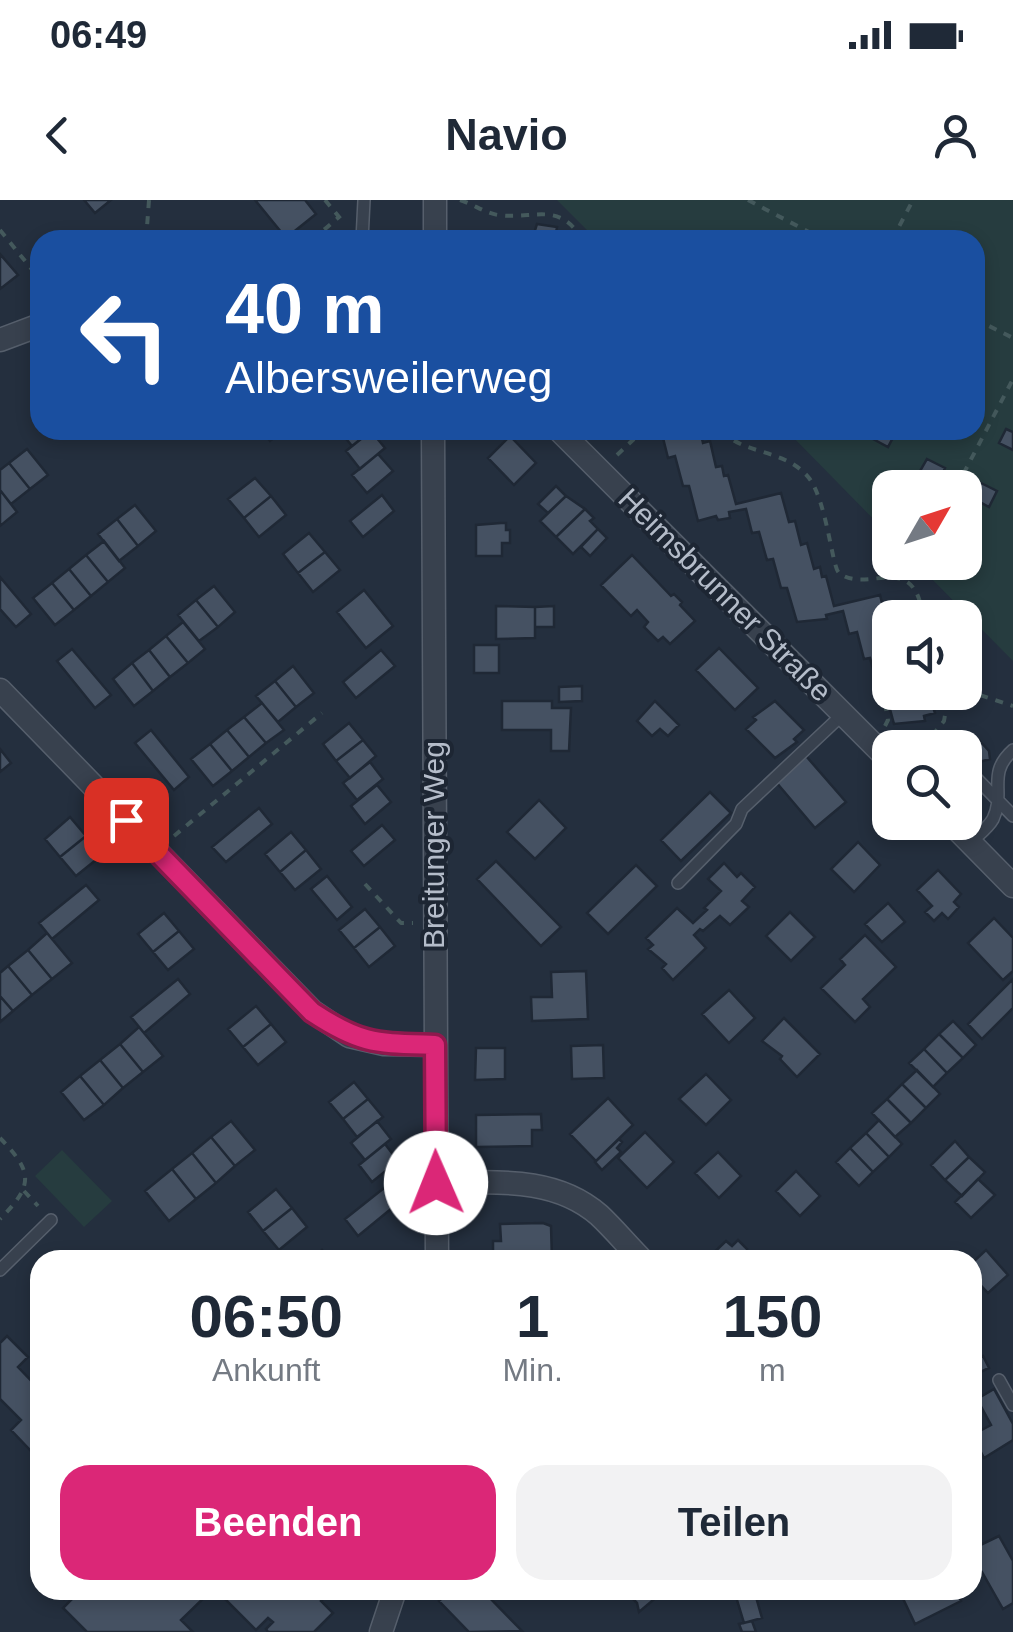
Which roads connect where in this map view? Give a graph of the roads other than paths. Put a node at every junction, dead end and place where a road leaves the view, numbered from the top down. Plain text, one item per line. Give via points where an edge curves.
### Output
1 (364, 200) edge
2 (435, 200) edge
3 (362, 230) edge
4 (435, 230) edge
5 (30, 322) edge
6 (0, 340) edge
7 (433, 440) edge
8 (570, 440) edge
9 (0, 690) edge
10 (843, 714) junction
11 (872, 743) edge
12 (1013, 750) edge
13 (982, 784) edge
14 (1013, 816) edge
15 (967, 840) edge
16 (970, 843) junction
17 (678, 883) dead end
18 (1013, 886) edge
19 (435, 1045) junction
20 (436, 1183) junction
21 (51, 1220) dead end
22 (437, 1250) edge
23 (632, 1250) edge
24 (0, 1270) edge
25 (999, 1380) dead end
26 (1013, 1405) edge
27 (392, 1600) edge
28 (381, 1632) edge

1 - 3 lane
2 - 4 street
5 - 6 street
7 - 19 street, Breitunger Weg
8 - 10 street, Heimsbrunner Straße
9 - 19 street via 312,1012 348,1036
10 - 11 street, Heimsbrunner Straße
10 - 17 lane via 742,808 736,824
12 - 16 lane via 997,772 992,820
13 - 14 lane
15 - 16 street
16 - 18 street
19 - 20 street, Breitunger Weg
20 - 22 street, Breitunger Weg
20 - 23 street via 552,1189 598,1214
21 - 24 lane
25 - 26 lane
27 - 28 street

